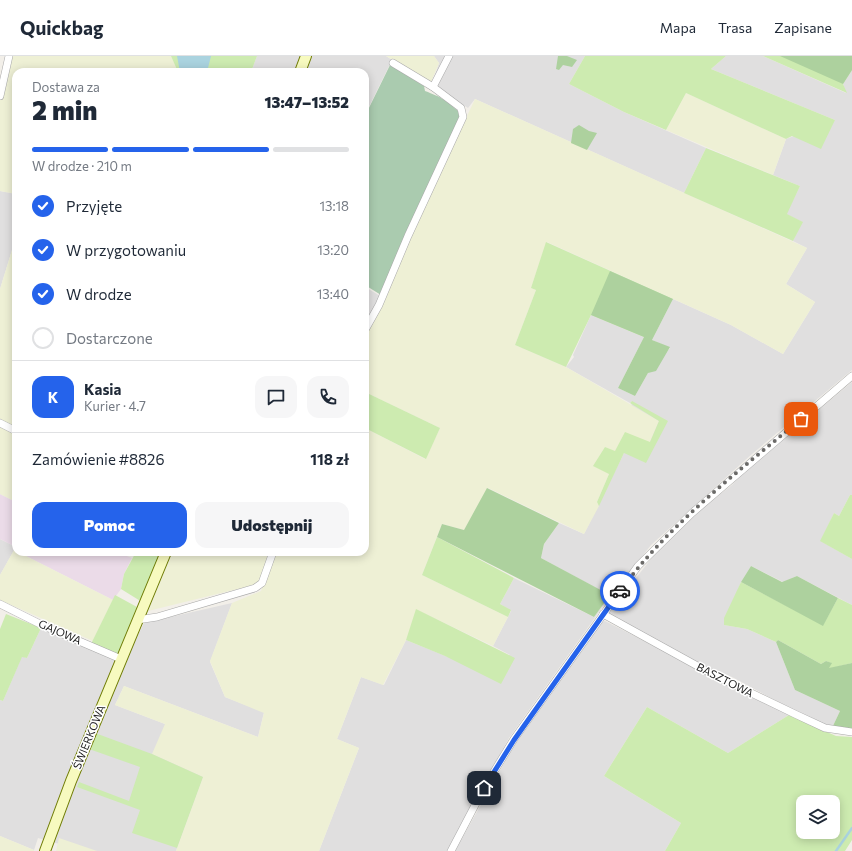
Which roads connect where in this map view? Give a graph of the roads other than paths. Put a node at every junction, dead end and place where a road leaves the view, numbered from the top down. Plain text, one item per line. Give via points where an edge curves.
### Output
1 (10, 56) edge
2 (306, 56) edge
3 (449, 56) edge
4 (393, 63) dead end
5 (302, 68) edge
6 (433, 87) junction
7 (0, 96) edge
8 (369, 323) edge
9 (852, 376) edge
10 (0, 423) edge
11 (12, 429) edge
12 (164, 556) edge
13 (272, 556) edge
14 (0, 604) edge
15 (603, 614) junction
16 (136, 622) junction
17 (121, 659) junction
18 (852, 732) edge
19 (45, 851) edge
20 (451, 851) edge

1 - 7 street
2 - 5 street
3 - 6 street
4 - 6 street
6 - 8 street via 462,108 463,117
9 - 15 street via 678,526 638,566
10 - 11 street
12 - 16 street, ŚWIERKOWA
13 - 16 street via 262,583 255,588
14 - 17 street, GAJOWA
15 - 18 street, BASZTOWA via 712,674 804,719 825,728
15 - 20 street via 514,740 484,788
16 - 17 street, ŚWIERKOWA
17 - 19 street, ŚWIERKOWA via 55,820

